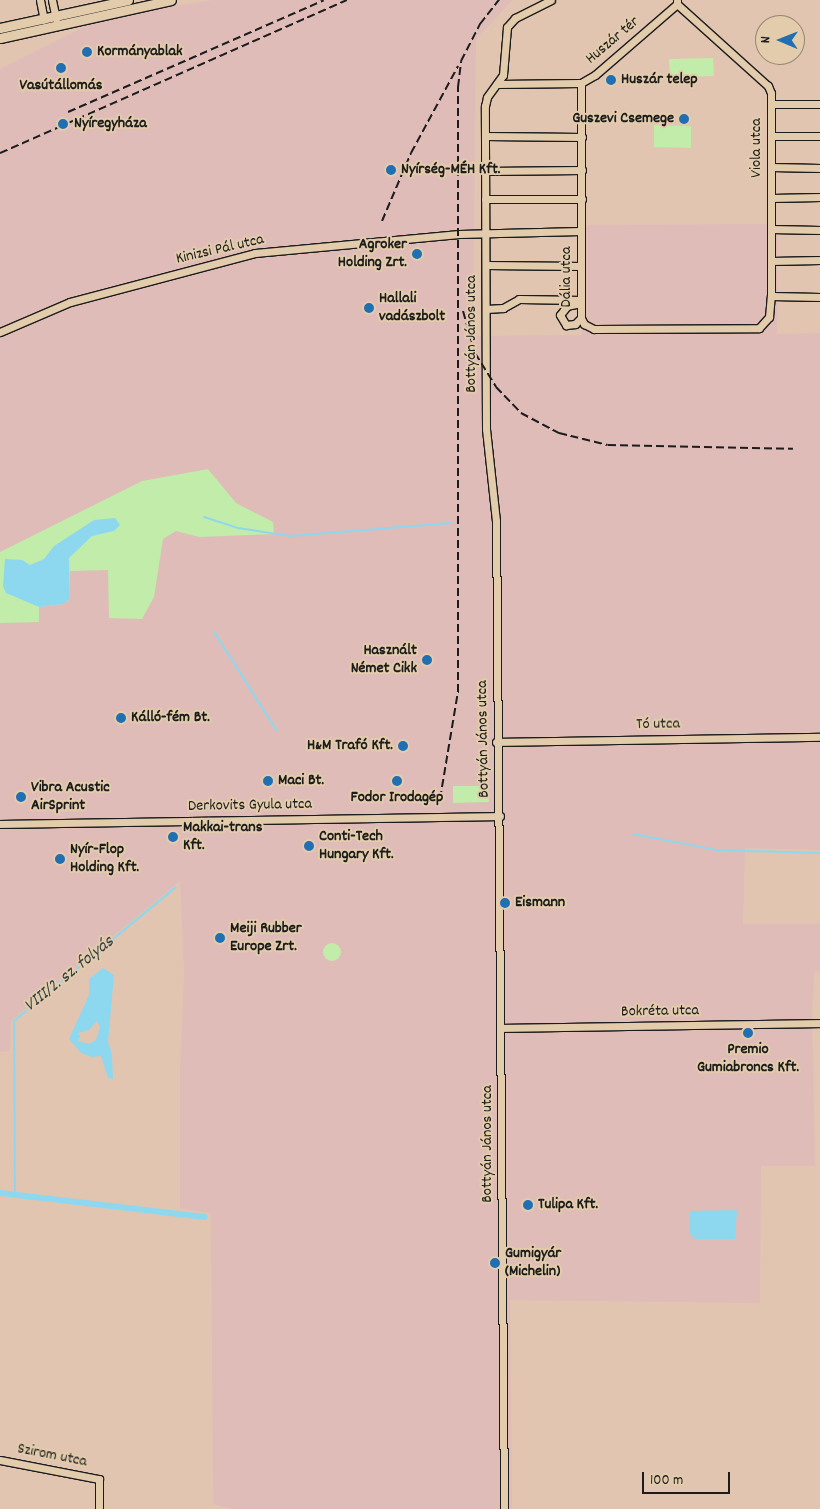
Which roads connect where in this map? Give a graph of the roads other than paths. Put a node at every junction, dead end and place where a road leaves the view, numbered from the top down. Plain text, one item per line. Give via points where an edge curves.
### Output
1 (40, 0) edge
2 (52, 0) edge
3 (128, 0) edge
4 (171, 0) edge
5 (551, 0) edge
6 (677, 2) edge
7 (57, 17) junction
8 (44, 20) junction
9 (52, 26) junction
10 (0, 28) edge
11 (0, 38) edge
12 (581, 83) junction
13 (497, 84) junction
14 (771, 104) junction
15 (820, 104) edge
16 (485, 136) junction
17 (771, 136) junction
18 (820, 136) edge
19 (582, 137) junction
20 (771, 166) junction
21 (820, 168) edge
22 (582, 170) junction
23 (485, 171) junction
24 (820, 197) edge
25 (771, 198) junction
26 (485, 199) junction
27 (582, 200) junction
28 (771, 229) junction
29 (820, 230) edge
30 (581, 231) junction
31 (486, 234) junction
32 (820, 260) edge
33 (771, 261) junction
34 (486, 265) junction
35 (582, 266) junction
36 (771, 296) junction
37 (820, 297) edge
38 (581, 302) junction
39 (486, 309) junction
40 (581, 318) junction
41 (759, 328) joint
42 (0, 332) edge
43 (820, 737) edge
44 (496, 742) junction
45 (500, 816) junction
46 (0, 824) edge
47 (820, 1023) edge
48 (501, 1028) junction
49 (0, 1460) edge
50 (100, 1509) edge
51 (504, 1509) edge

1 - 8 street
2 - 7 street
3 - 7 main road
4 - 9 main road
5 - 13 street, Bottyán János utca via 515,18 507,27 503,75
6 - 12 street, Huszár tér via 595,75
6 - 14 street, Viola utca via 768,86
7 - 8 main road
7 - 9 street
8 - 9 street
8 - 10 main road
9 - 11 main road
12 - 13 street, Huszár tér
12 - 19 street, Dália utca
13 - 16 street, Bottyán János utca via 487,97
14 - 15 street
14 - 17 street, Viola utca
16 - 19 street
16 - 23 street, Bottyán János utca
17 - 18 street
17 - 20 street, Viola utca
19 - 22 street, Dália utca
20 - 21 street
20 - 25 street, Viola utca
22 - 23 street
22 - 27 street, Dália utca
23 - 26 street, Bottyán János utca
24 - 25 street
25 - 28 street, Viola utca
26 - 27 street
26 - 31 street, Bottyán János utca
27 - 30 street, Dália utca
28 - 29 street
28 - 33 street, Viola utca
30 - 31 street, Kinizsi Pál utca
30 - 35 street, Dália utca
31 - 34 street, Bottyán János utca
31 - 42 street, Kinizsi Pál utca via 255,254 63,305
32 - 33 street
33 - 36 street, Viola utca
34 - 35 street
34 - 39 street, Bottyán János utca
35 - 38 street, Dália utca
36 - 37 street
36 - 41 street, Viola utca via 769,317
38 - 39 street via 519,299 502,308
38 - 40 street, Dália utca
38 - 40 street via 567,306 560,315 566,326
39 - 44 street, Bottyán János utca via 486,429 496,521
40 - 41 street, Dália utca via 594,329
43 - 44 street, Tó utca
44 - 45 street, Bottyán János utca
45 - 46 street, Derkovits Gyula utca
45 - 48 street, Bottyán János utca
47 - 48 street, Bokréta utca
48 - 51 street, Bottyán János utca
49 - 50 street, Szirom utca via 99,1480

